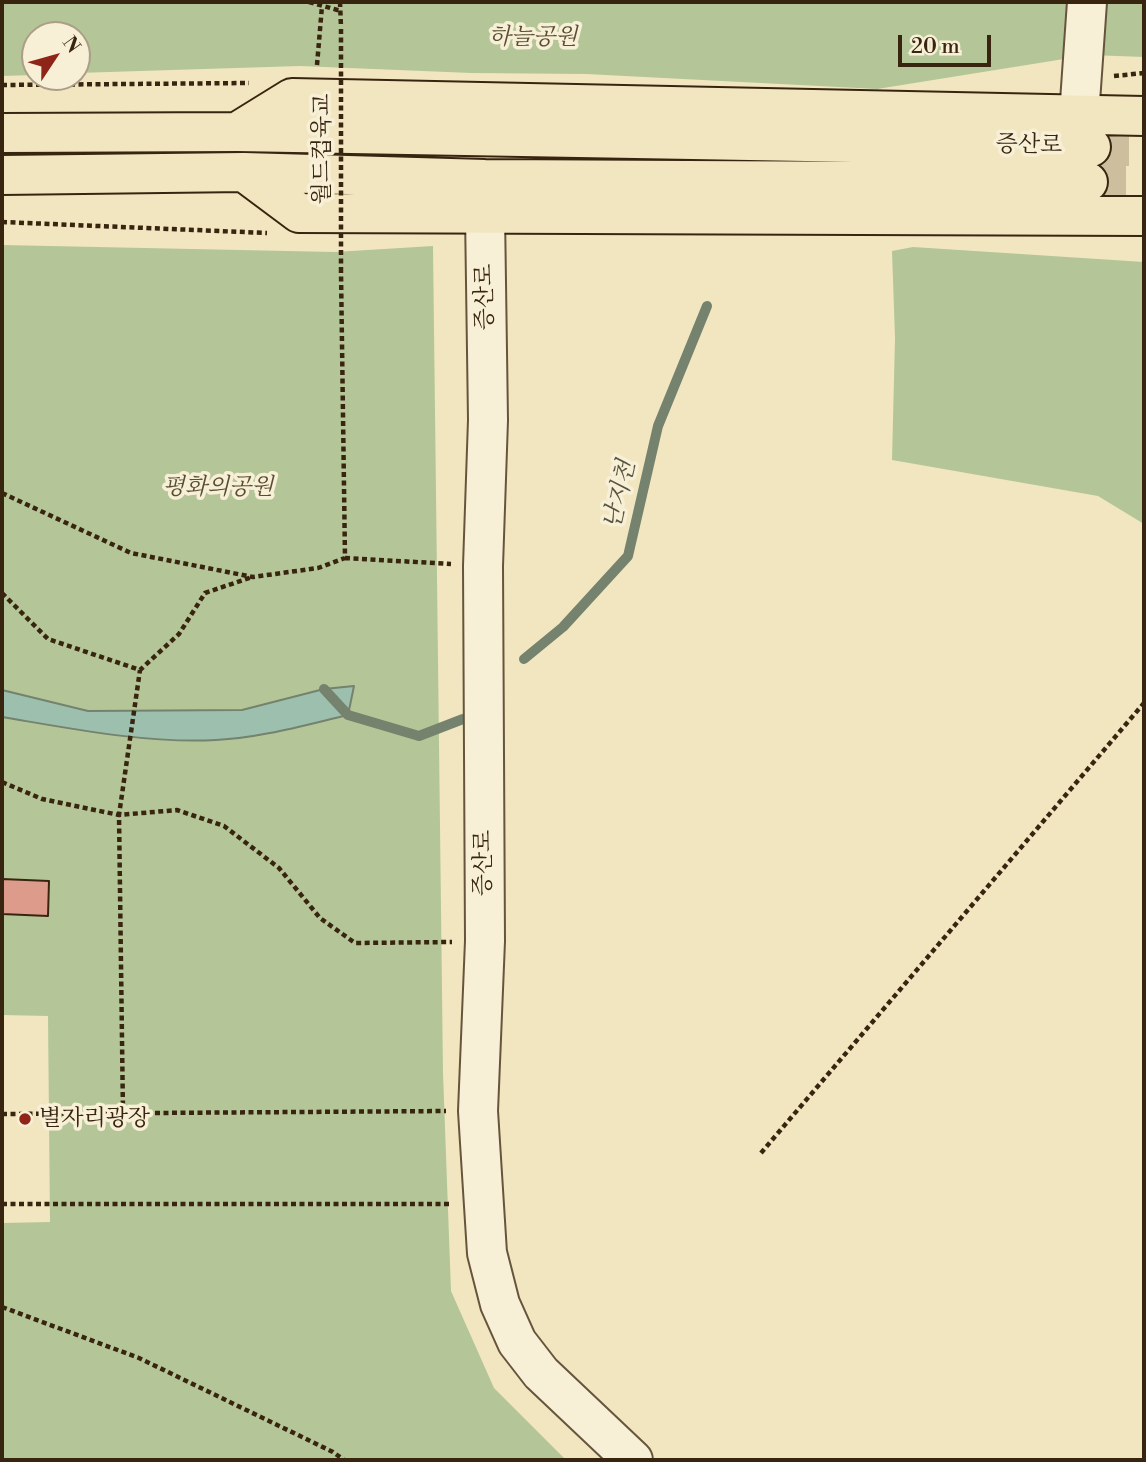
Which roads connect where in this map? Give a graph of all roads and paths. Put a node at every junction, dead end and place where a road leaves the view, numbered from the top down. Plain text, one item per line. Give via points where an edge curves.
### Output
1 (309, 2) edge
2 (340, 2) edge
3 (1087, 2) edge
4 (322, 6) junction
5 (341, 12) junction
6 (317, 71) dead end
7 (262, 83) dead end
8 (2, 85) edge
9 (1144, 116) edge
10 (2, 133) edge
11 (1086, 148) junction
12 (244, 172) junction
13 (2, 175) edge
14 (485, 214) junction
15 (1144, 216) edge
16 (2, 493) edge
17 (345, 558) junction
18 (483, 566) junction
19 (253, 577) junction
20 (2, 593) edge
21 (140, 670) junction
22 (1144, 703) edge
23 (2, 782) edge
24 (120, 815) junction
25 (485, 941) junction
26 (478, 1111) junction
27 (2, 1114) edge
28 (123, 1114) junction
29 (761, 1153) dead end
30 (2, 1204) edge
31 (482, 1205) junction
32 (2, 1307) edge
33 (344, 1460) edge
34 (633, 1460) edge

1 - 4 path
2 - 5 path, 월드컵육교
3 - 11 street
4 - 5 path
4 - 6 path
5 - 17 path, 월드컵육교, bridge
7 - 8 path
9 - 11 main road
10 - 11 main road via 237,132 292,98
11 - 12 main road, 증산로 via 485,179
12 - 13 main road, 증산로
12 - 14 main road via 299,213
14 - 15 main road
14 - 18 street, 증산로 via 488,420
16 - 19 path via 131,553
17 - 18 path
17 - 19 path via 318,568
18 - 25 street, 증산로
19 - 21 path via 205,593 179,634
20 - 21 path via 48,639
21 - 24 path
22 - 29 path
23 - 24 path via 42,799
24 - 25 path via 177,810 224,826 279,868 320,918 355,943
24 - 28 path
25 - 26 street, 증산로
26 - 28 path
26 - 31 street, 증산로
27 - 28 path
30 - 31 path
31 - 34 street, 증산로 via 487,1253 500,1304 517,1342 541,1373
32 - 33 path via 139,1358

